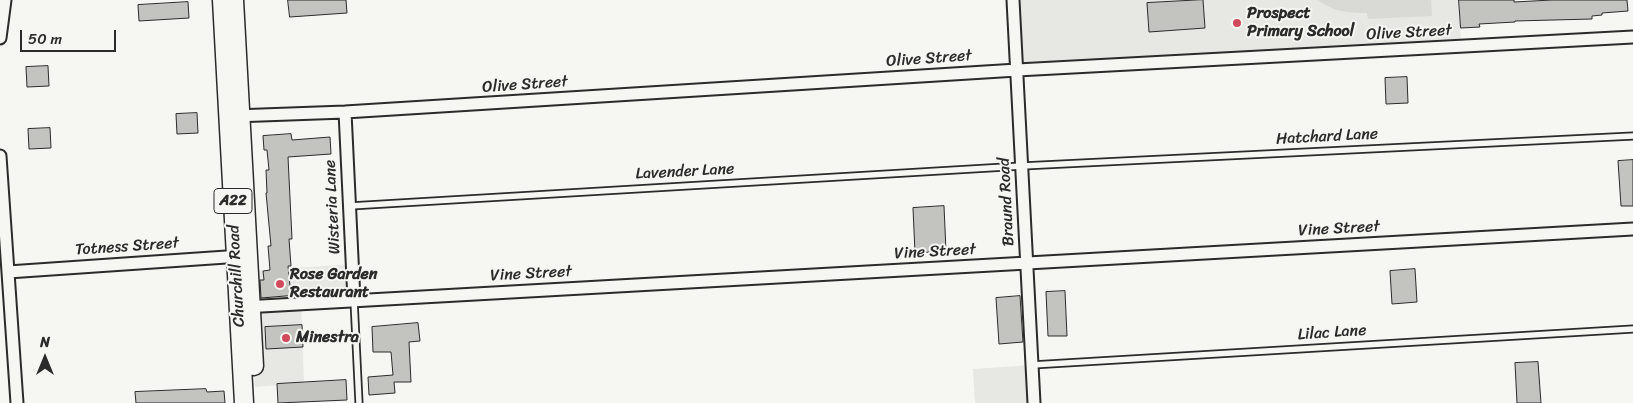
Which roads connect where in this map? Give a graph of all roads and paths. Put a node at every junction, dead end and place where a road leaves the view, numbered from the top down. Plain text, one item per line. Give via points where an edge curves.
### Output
1 (5, 0) edge
2 (222, 0) edge
3 (234, 0) edge
4 (1013, 0) edge
5 (0, 38) edge
6 (1633, 38) edge
7 (1017, 70) junction
8 (345, 112) junction
9 (234, 116) junction
10 (1633, 136) edge
11 (0, 156) edge
12 (1022, 166) junction
13 (350, 206) junction
14 (1633, 230) edge
15 (242, 256) junction
16 (1027, 263) junction
17 (8, 272) junction
18 (354, 300) junction
19 (245, 307) junction
20 (1633, 328) edge
21 (1032, 365) junction
22 (17, 403) edge
23 (244, 403) edge
24 (256, 403) edge
25 (358, 403) edge
26 (1034, 403) edge

1 - 5 street
2 - 9 main road, Churchill Road / A22
3 - 9 main road, Churchill Road / A22
4 - 7 street, Braund Road
6 - 7 street, Olive Street
7 - 8 street, Olive Street
7 - 12 street, Braund Road
8 - 9 street, Olive Street
8 - 13 street, Wisteria Lane
9 - 15 main road, Churchill Road / A22
10 - 12 lane, Hatchard Lane
11 - 17 street
12 - 13 lane, Lavender Lane
12 - 16 street, Braund Road
13 - 18 street, Wisteria Lane
14 - 16 street, Vine Street
15 - 17 street, Totness Street
15 - 19 main road, Churchill Road / A22
16 - 18 street, Vine Street
16 - 21 street, Braund Road
17 - 22 street
18 - 19 street, Vine Street
18 - 25 lane
19 - 23 main road, Churchill Road / A22
19 - 24 main road, Churchill Road / A22
20 - 21 lane, Lilac Lane
21 - 26 street, Braund Road

